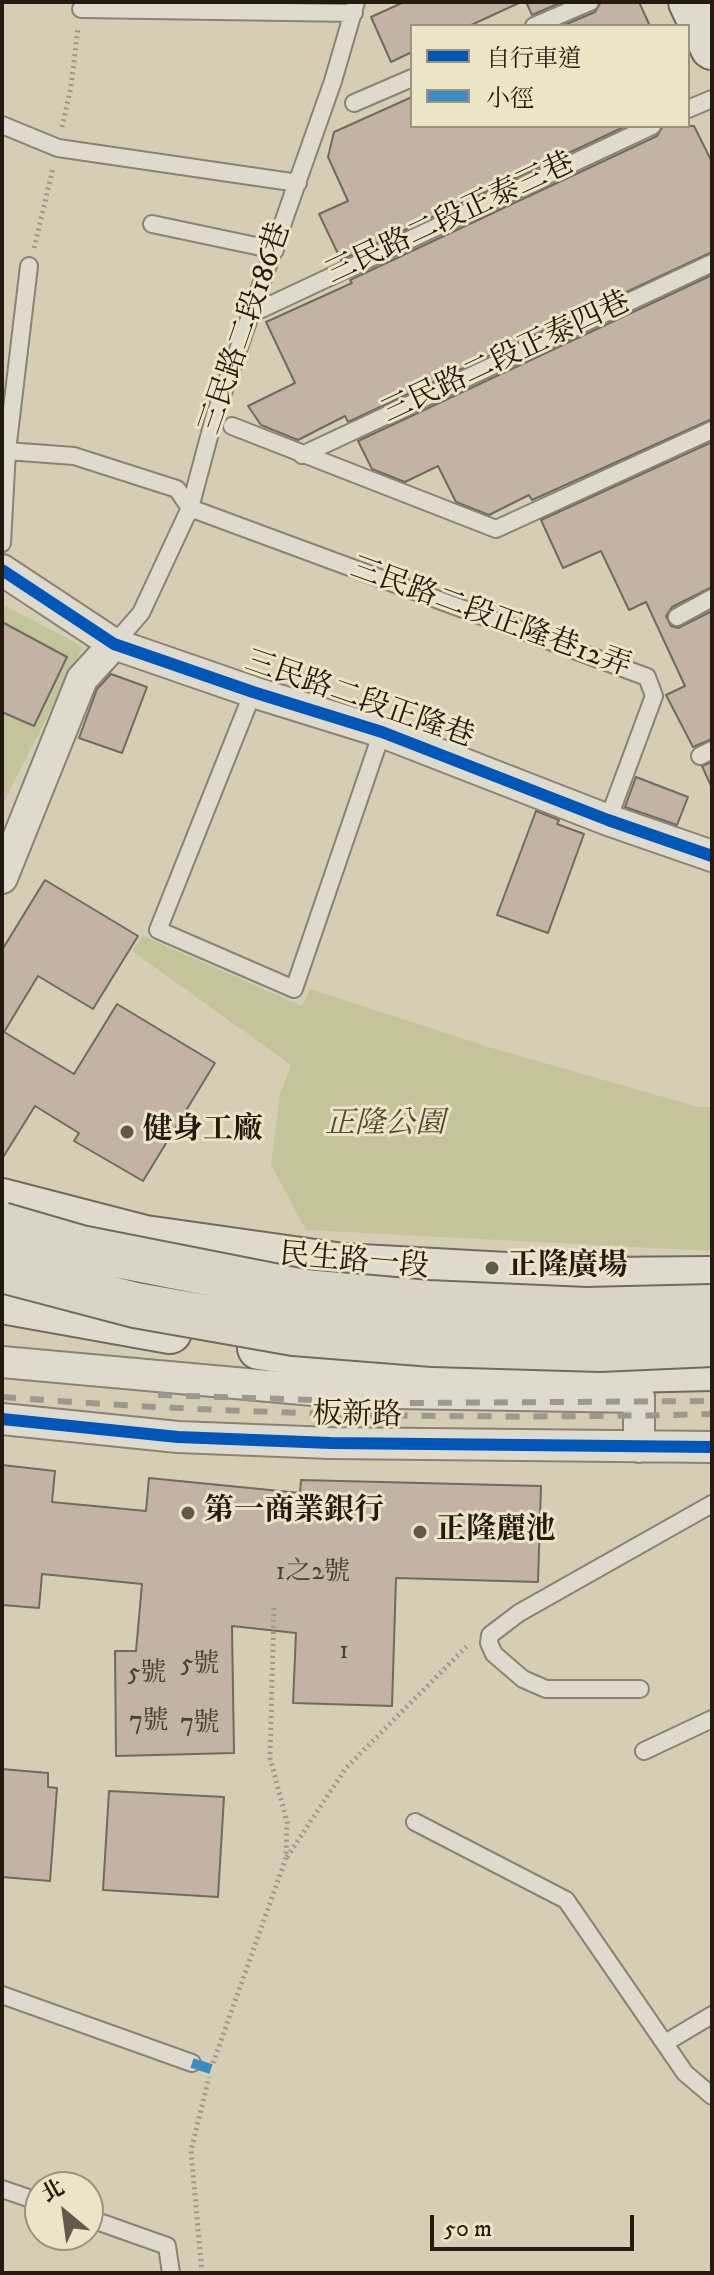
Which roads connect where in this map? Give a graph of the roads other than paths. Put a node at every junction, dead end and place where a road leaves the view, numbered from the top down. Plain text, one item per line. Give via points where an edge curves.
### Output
1 (590, 2) edge
2 (690, 2) edge
3 (355, 8) edge
4 (81, 9) dead end
5 (539, 24) edge
6 (712, 48) edge
7 (410, 79) edge
8 (712, 99) edge
9 (354, 103) dead end
10 (690, 108) edge
11 (2, 125) edge
12 (648, 128) edge
13 (298, 183) junction
14 (152, 224) dead end
15 (275, 250) junction
16 (712, 263) edge
17 (29, 266) dead end
18 (251, 314) junction
19 (232, 426) dead end
20 (712, 430) edge
21 (7, 451) junction
22 (302, 455) junction
23 (190, 508) junction
24 (2, 543) edge
25 (2, 570) edge
26 (712, 598) edge
27 (677, 617) dead end
28 (114, 644) junction
29 (253, 692) junction
30 (382, 732) junction
31 (608, 820) junction
32 (712, 856) edge
33 (2, 878) edge
34 (2, 1200) edge
35 (2, 1225) edge
36 (343, 1265) junction
37 (2, 1270) edge
38 (712, 1278) edge
39 (2, 1302) edge
40 (712, 1307) edge
41 (712, 1344) edge
42 (2, 1362) edge
43 (712, 1369) edge
44 (336, 1376) junction
45 (2, 1419) edge
46 (331, 1443) junction
47 (639, 1447) junction
48 (712, 1447) edge
49 (712, 1504) edge
50 (640, 1689) dead end
51 (712, 1719) edge
52 (644, 1751) dead end
53 (415, 1822) dead end
54 (2, 1995) edge
55 (712, 2015) edge
56 (665, 2043) junction
57 (192, 2063) dead end
58 (712, 2096) edge
59 (2, 2189) edge
60 (24, 2197) edge
61 (104, 2224) edge
62 (171, 2273) edge

1 - 5 lane
2 - 6 main road
3 - 4 lane
3 - 13 lane, 三民路二段186巷
7 - 9 lane
8 - 10 lane
11 - 13 lane via 58,148
12 - 18 lane, 三民路二段正泰三巷
13 - 15 lane, 三民路二段186巷
14 - 15 lane
15 - 18 lane, 三民路二段186巷
16 - 22 lane, 三民路二段正泰四巷
17 - 21 lane
18 - 23 lane, 三民路二段186巷 via 214,418
19 - 22 lane
20 - 22 lane via 496,529
21 - 23 lane, 三民路二段正隆巷12弄 via 74,456 177,489
21 - 24 lane
23 - 28 lane, 三民路二段186巷 via 141,613
23 - 31 lane, 三民路二段正隆巷12弄 via 647,677 654,696
25 - 28 street, 三民路二段正隆巷
26 - 27 lane
28 - 29 street, 三民路二段正隆巷
28 - 33 street via 82,679
29 - 30 street, 三民路二段正隆巷
29 - 30 lane via 158,930 294,989
30 - 31 street, 三民路二段正隆巷
31 - 32 street, 三民路二段正隆巷
34 - 36 main road, 民生路一段 via 145,1237
35 - 40 highway, bridge via 81,1248 304,1292 586,1310
36 - 38 main road, 民生路一段 via 597,1279
36 - 44 street
37 - 41 highway, bridge via 135,1305 294,1333 433,1344
39 - 44 main road via 290,1354
42 - 44 street, 板新路
43 - 44 main road
44 - 46 street
44 - 47 street, 板新路 via 639,1397
45 - 46 street, 板新路 via 178,1437
46 - 47 street, 板新路
47 - 48 street, 板新路
49 - 50 lane via 519,1613 490,1635 494,1654 523,1679 546,1689
51 - 52 lane
53 - 56 lane via 566,1900
54 - 57 lane
55 - 56 lane
56 - 58 lane via 685,2073
59 - 60 lane
61 - 62 lane via 167,2246

